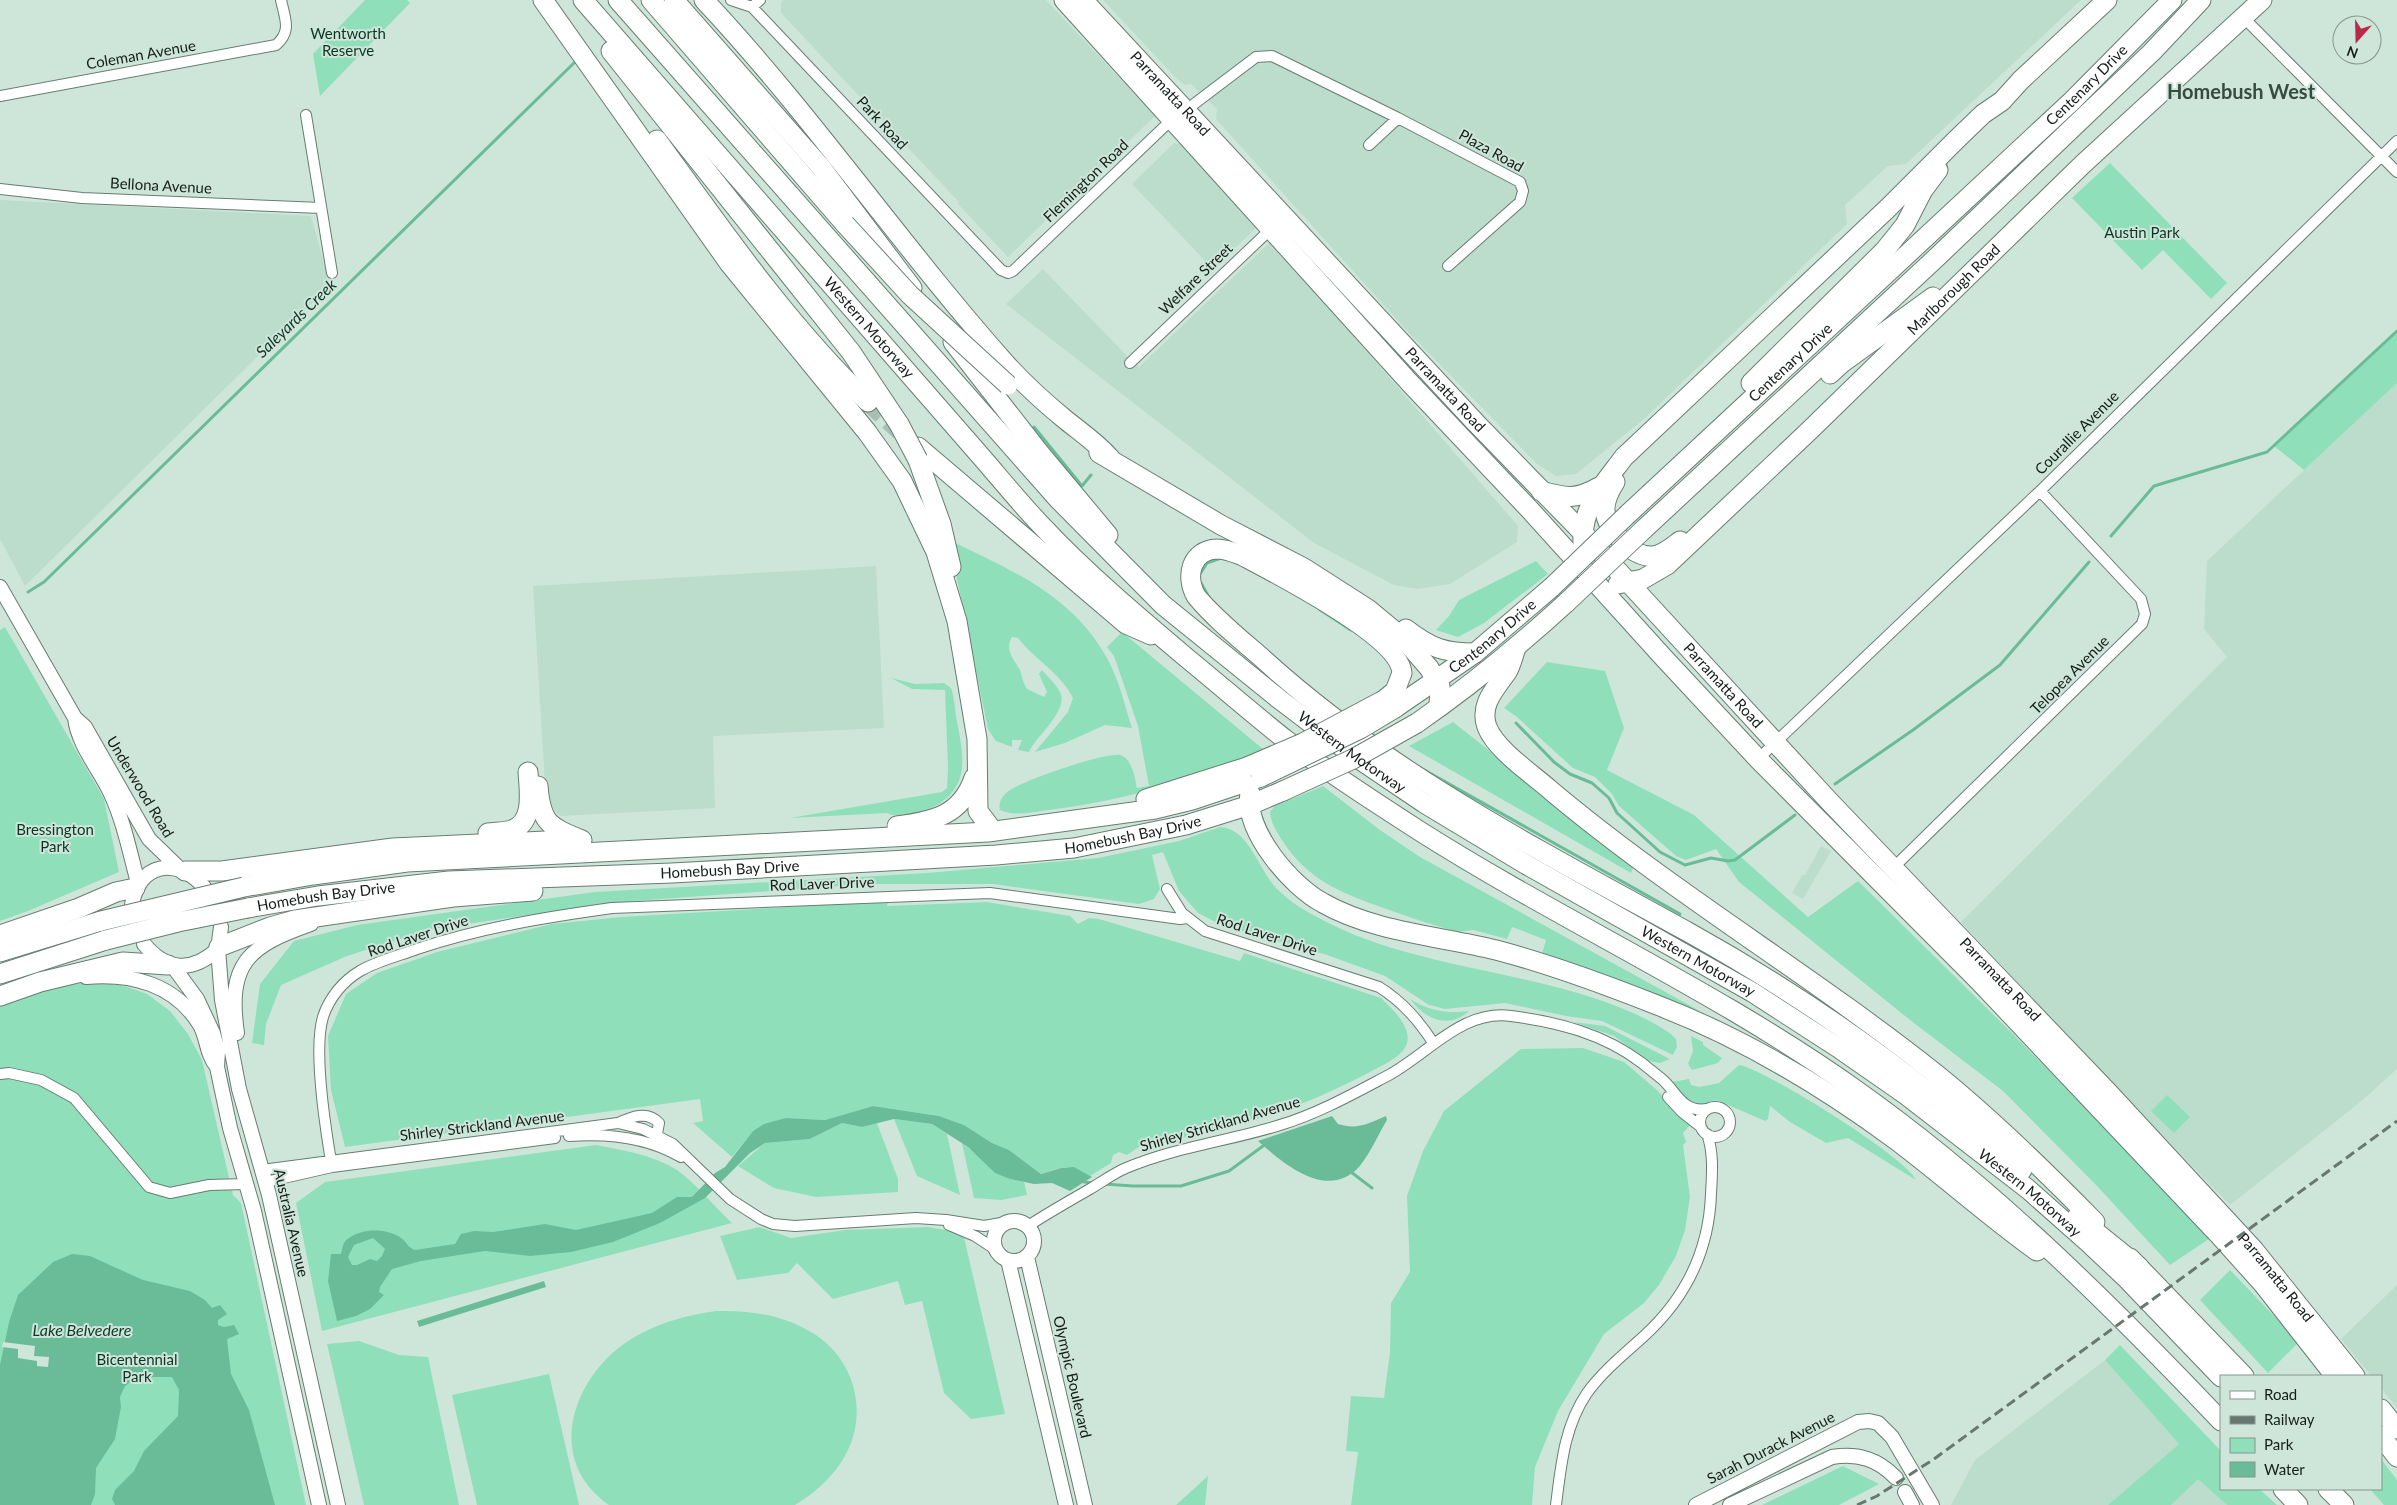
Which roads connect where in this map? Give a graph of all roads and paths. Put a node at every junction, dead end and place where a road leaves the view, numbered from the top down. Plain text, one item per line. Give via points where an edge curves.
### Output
1 (281, 0) edge
2 (543, 0) edge
3 (550, 0) edge
4 (582, 0) edge
5 (674, 0) edge
6 (704, 0) edge
7 (731, 0) edge
8 (1064, 0) edge
9 (1083, 0) edge
10 (2107, 0) edge
11 (2172, 0) edge
12 (2201, 0) edge
13 (2262, 0) edge
14 (619, 1) edge
15 (652, 2) edge
16 (756, 4) edge
17 (2244, 9) edge
18 (588, 33) junction
19 (604, 53) junction
20 (0, 96) edge
21 (2002, 101) junction
22 (306, 115) dead end
23 (1180, 116) junction
24 (1398, 118) junction
25 (2397, 141) edge
26 (1369, 145) dead end
27 (2381, 157) junction
28 (2397, 172) edge
29 (0, 189) edge
30 (321, 208) junction
31 (1278, 223) junction
32 (1448, 266) dead end
33 (332, 273) dead end
34 (1008, 273) joint
35 (1955, 288) junction
36 (1130, 363) dead end
37 (1788, 397) junction
38 (868, 402) tunnel mouth
39 (1644, 440) junction
40 (1698, 450) junction
41 (918, 453) junction
42 (1110, 458) junction
43 (1599, 487) junction
44 (1541, 491) junction
45 (2040, 491) junction
46 (1728, 507) junction
47 (933, 526) junction
48 (1582, 533) junction
49 (1667, 565) junction
50 (1590, 578) junction
51 (1322, 579) junction
52 (1629, 583) junction
53 (1142, 586) junction
54 (2, 592) edge
55 (1647, 602) junction
56 (1168, 642) junction
57 (1516, 648) junction
58 (1475, 653) junction
59 (1437, 680) junction
60 (1389, 704) junction
61 (1439, 707) junction
62 (75, 718) junction
63 (1776, 744) junction
64 (1758, 759) junction
65 (976, 769) junction
66 (1254, 772) junction
67 (1250, 805) junction
68 (994, 831) junction
69 (582, 840) junction
70 (754, 844) junction
71 (699, 846) junction
72 (393, 848) junction
73 (996, 855) junction
74 (1894, 868) junction
75 (183, 871) junction
76 (602, 876) junction
77 (1880, 880) junction
78 (204, 887) dead end
79 (1167, 889) dead end
80 (135, 892) junction
81 (346, 912) junction
82 (1187, 918) junction
83 (221, 927) dead end
84 (0, 935) edge
85 (144, 944) dead end
86 (218, 948) junction
87 (0, 952) edge
88 (170, 965) junction
89 (0, 974) edge
90 (40, 982) junction
91 (0, 996) edge
92 (1434, 1044) junction
93 (216, 1067) junction
94 (0, 1074) edge
95 (1664, 1081) junction
96 (1707, 1109) junction
97 (246, 1110) junction
98 (1708, 1133) junction
99 (656, 1139) junction
100 (332, 1164) junction
101 (264, 1176) junction
102 (246, 1184) junction
103 (924, 1218) junction
104 (1007, 1222) junction
105 (1028, 1226) junction
106 (1003, 1256) junction
107 (1026, 1257) junction
108 (2139, 1267) junction
109 (1034, 1289) junction
110 (2088, 1289) junction
111 (1017, 1293) junction
112 (2243, 1375) edge
113 (2334, 1375) edge
114 (2354, 1375) edge
115 (2220, 1376) edge
116 (2382, 1410) edge
117 (2220, 1420) edge
118 (2397, 1429) edge
119 (2382, 1437) edge
120 (2397, 1457) edge
121 (1896, 1478) dead end
122 (2284, 1490) edge
123 (2329, 1490) edge
124 (2341, 1490) edge
125 (1905, 1492) dead end
126 (319, 1505) edge
127 (338, 1505) edge
128 (1066, 1505) edge
129 (1085, 1505) edge
130 (1556, 1505) edge
131 (1696, 1505) edge
132 (1730, 1505) edge
133 (1912, 1505) edge
134 (1932, 1505) edge
135 (2298, 1505) edge
136 (2344, 1505) edge
137 (2350, 1505) edge

1 - 20 street, Coleman Avenue via 287,26 285,38 276,46
2 - 18 highway
3 - 18 highway
4 - 18 highway
5 - 53 highway, Western Motorway via 820,166 1007,413 1102,526
6 - 42 highway via 825,141 1007,365 1043,402 1100,446
7 - 16 street, Park Road
8 - 23 highway, Parramatta Road
9 - 23 highway, Parramatta Road
10 - 21 highway
11 - 40 highway, Centenary Drive via 2072,101
12 - 37 highway, Centenary Drive via 2152,52
13 - 17 highway, Marlborough Road
14 - 53 highway, Western Motorway via 1058,498
15 - 42 highway, bridge via 910,295 1008,385 1097,452
16 - 34 street, Park Road via 1001,270
17 - 27 street
17 - 35 highway, Marlborough Road
18 - 19 highway
18 - 19 highway
19 - 38 highway via 759,279 826,359
19 - 41 highway, bridge via 851,352
19 - 47 highway via 729,263 887,458
19 - 56 highway, Western Motorway via 695,126 1043,526 1105,587
21 - 39 highway via 1983,114
21 - 40 highway via 1987,121 1933,176 1905,225 1885,250 1720,414
22 - 30 street
23 - 24 street, Plaza Road via 1235,72 1264,55 1287,62
23 - 31 highway, Parramatta Road
23 - 34 street, Flemington Road
24 - 26 street
24 - 32 street, Plaza Road via 1520,182 1523,192 1520,202
25 - 27 street, Courallie Avenue
27 - 28 street
27 - 45 street, Courallie Avenue
29 - 30 street, Bellona Avenue via 82,198
30 - 33 street
31 - 36 street, Welfare Street
31 - 44 highway, Parramatta Road
31 - 50 highway, Parramatta Road via 1409,382 1531,510
35 - 37 highway via 1929,298 1842,363 1802,400
35 - 46 highway, Marlborough Road
37 - 57 highway, Centenary Drive, bridge
39 - 43 highway via 1624,457
39 - 46 highway via 1614,482 1605,510 1620,538 1633,550 1646,556 1660,554
40 - 58 highway, Centenary Drive, bridge via 1552,587
41 - 47 highway
41 - 56 highway, Western Motorway via 1126,624
42 - 51 highway via 1221,526
43 - 44 highway via 1571,497
43 - 48 highway
44 - 48 highway, Parramatta Road
45 - 63 street, Courallie Avenue
45 - 74 street, Telopea Avenue via 2141,599 2145,614 2142,624
46 - 49 highway, Marlborough Road
47 - 65 highway via 954,590 975,725
48 - 50 highway
48 - 52 highway, Parramatta Road
49 - 52 highway, Marlborough Road
49 - 55 highway, Marlborough Road via 1647,595
50 - 52 highway, Marlborough Road
50 - 64 highway, Parramatta Road
51 - 58 highway via 1367,601 1431,646 1450,653
51 - 59 highway via 1368,609 1403,638
52 - 55 highway, Parramatta Road
53 - 115 highway, Western Motorway via 1279,699 1424,803 1752,992 1906,1095 2029,1190 2091,1245
54 - 62 main road, Underwood Road
55 - 63 highway, Parramatta Road
56 - 110 highway, Western Motorway via 1287,741 1404,820 1472,863 1688,984 1856,1090 2013,1216
57 - 61 highway, Centenary Drive
57 - 108 highway via 1508,671 1493,688 1486,712 1488,729 1503,748 1612,840 1932,1070 2052,1179
58 - 59 highway, Centenary Drive
59 - 60 highway, Centenary Drive
59 - 61 highway via 1441,694
60 - 66 highway, Homebush Bay Drive, bridge via 1360,729
60 - 108 highway via 1402,673 1397,659 1379,640 1313,594 1243,556 1214,549 1198,558 1189,576 1196,596 1279,674 1324,711 1447,797 1501,830 1689,933 1792,995 1961,1118
61 - 67 highway, Homebush Bay Drive, bridge via 1353,759
62 - 75 main road, Underwood Road via 86,727 149,839
62 - 80 main road, Underwood Road via 76,730 118,811
63 - 64 street, Courallie Avenue
63 - 74 highway, Parramatta Road
64 - 77 highway, Parramatta Road
65 - 68 highway via 978,811
65 - 70 highway via 968,792 959,804 947,814 928,822
66 - 67 highway
66 - 68 highway, Homebush Bay Drive via 1192,800 1156,809
67 - 73 highway, Homebush Bay Drive via 1118,841
67 - 110 highway via 1256,829 1274,856 1294,880 1320,902 1363,920 1495,950 1611,987 1668,1009 1748,1048 1852,1109
68 - 70 highway, Homebush Bay Drive
68 - 73 highway
69 - 71 highway
69 - 72 highway
69 - 72 highway via 550,826 543,817 533,773 529,807 520,825 512,830 434,837
70 - 71 highway, Homebush Bay Drive
71 - 87 highway, Homebush Bay Drive, bridge via 407,862 314,875 244,887 101,920
72 - 75 highway via 222,871
73 - 76 highway, Homebush Bay Drive
74 - 77 street, Telopea Avenue
74 - 114 highway, Parramatta Road via 2254,1250
75 - 78 main road, Underwood Road
75 - 80 main road via 155,871 144,876
76 - 81 highway via 570,888 453,897
76 - 89 highway, Homebush Bay Drive, bridge via 449,881 318,896 178,922 106,940
77 - 113 highway, Parramatta Road via 2219,1235 2263,1284
79 - 82 street
80 - 84 highway via 116,892
81 - 86 highway via 282,923
81 - 97 main road via 268,942 255,949 242,968 233,1000 248,1090
82 - 92 street, Rod Laver Drive via 1212,934 1379,987 1405,1006
82 - 100 street, Rod Laver Drive via 990,893 612,908 492,928 440,942 359,971 345,982 328,1005 319,1043
83 - 86 main road, Australia Avenue
85 - 88 main road via 155,957
86 - 88 main road via 198,963
86 - 97 main road, Australia Avenue via 222,1000
88 - 90 highway via 122,962
88 - 93 main road via 206,1013 218,1051
90 - 91 highway
90 - 93 main road via 114,976 140,979 154,985 176,998 193,1016 205,1036 208,1056
92 - 95 street, Shirley Strickland Avenue via 1477,1019 1509,1016 1598,1037 1622,1049
92 - 105 street, Shirley Strickland Avenue via 1387,1076 1339,1101 1283,1124 1166,1153 1124,1168
93 - 102 main road
94 - 102 street via 41,1080 74,1098 149,1187 170,1193
95 - 96 street, Shirley Strickland Avenue via 1686,1105 1696,1110
95 - 98 street, Shirley Strickland Avenue via 1672,1102
96 - 98 street via 1701,1117
96 - 98 street via 1721,1108 1730,1117 1729,1130 1722,1136
97 - 101 main road, Australia Avenue
97 - 102 main road via 244,1134 254,1178
98 - 130 street via 1712,1141 1711,1200 1701,1254 1687,1285 1670,1310 1610,1365 1587,1394 1570,1425 1562,1452
99 - 100 street, Shirley Strickland Avenue via 571,1136
99 - 100 street, Shirley Strickland Avenue via 658,1123 654,1118 632,1117 618,1123
99 - 103 street, Shirley Strickland Avenue via 761,1220 784,1226
100 - 101 street, Shirley Strickland Avenue
101 - 127 main road, Australia Avenue
102 - 126 main road
103 - 104 street, Shirley Strickland Avenue via 984,1226
103 - 106 street, Shirley Strickland Avenue via 968,1232
104 - 105 main road via 1018,1221
104 - 106 main road via 995,1234 995,1244
105 - 107 main road via 1034,1240
106 - 107 main road via 1017,1261
106 - 111 main road
107 - 109 main road, Olympic Boulevard
108 - 112 highway
109 - 111 main road
109 - 129 main road, Olympic Boulevard
110 - 117 highway, Western Motorway
111 - 128 main road
116 - 118 highway
119 - 120 highway
121 - 132 main road via 1885,1467 1859,1456 1832,1457
122 - 135 highway
123 - 136 highway
124 - 137 highway
125 - 133 main road
131 - 134 main road, Sarah Durack Avenue via 1863,1421 1878,1424 1889,1433

